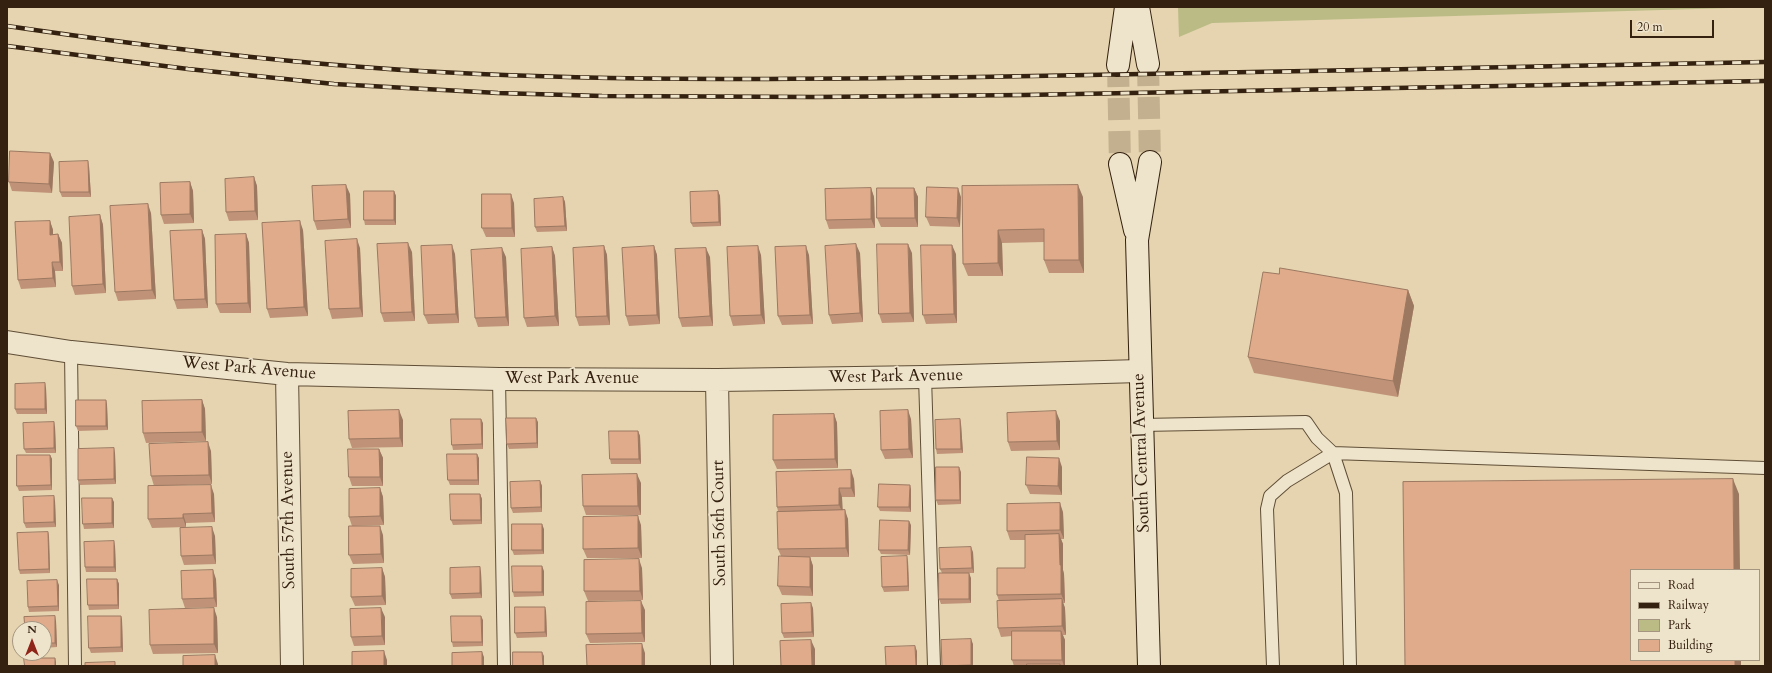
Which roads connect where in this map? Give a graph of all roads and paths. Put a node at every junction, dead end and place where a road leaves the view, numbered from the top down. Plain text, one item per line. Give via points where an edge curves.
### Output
1 (1126, 7) edge
2 (1138, 7) edge
3 (1148, 64) tunnel mouth
4 (1118, 65) tunnel mouth
5 (1150, 162) tunnel mouth
6 (1120, 164) tunnel mouth
7 (1137, 240) junction
8 (7, 342) edge
9 (71, 352) junction
10 (1140, 371) junction
11 (288, 374) junction
12 (926, 377) junction
13 (499, 379) junction
14 (717, 380) junction
15 (1141, 425) junction
16 (1333, 453) junction
17 (1765, 468) edge
18 (75, 666) edge
19 (292, 666) edge
20 (504, 666) edge
21 (722, 666) edge
22 (934, 666) edge
23 (1149, 666) edge
24 (1273, 666) edge
25 (1350, 666) edge

1 - 4 street
2 - 3 street
5 - 7 street, South Central Avenue
6 - 7 street, South Central Avenue
7 - 10 street, South Central Avenue
8 - 9 street, West Park Avenue
9 - 11 street, West Park Avenue
9 - 18 lane
10 - 12 street, West Park Avenue
10 - 15 street, South Central Avenue
11 - 13 street, West Park Avenue
11 - 19 street, South 57th Avenue
12 - 14 street, West Park Avenue
12 - 22 lane
13 - 14 street, West Park Avenue
13 - 20 lane
14 - 21 street, South 56th Court
15 - 16 lane via 1306,422 1316,438
15 - 23 street, South Central Avenue
16 - 17 lane
16 - 24 lane via 1298,474 1270,496 1267,509
16 - 25 lane via 1346,494

